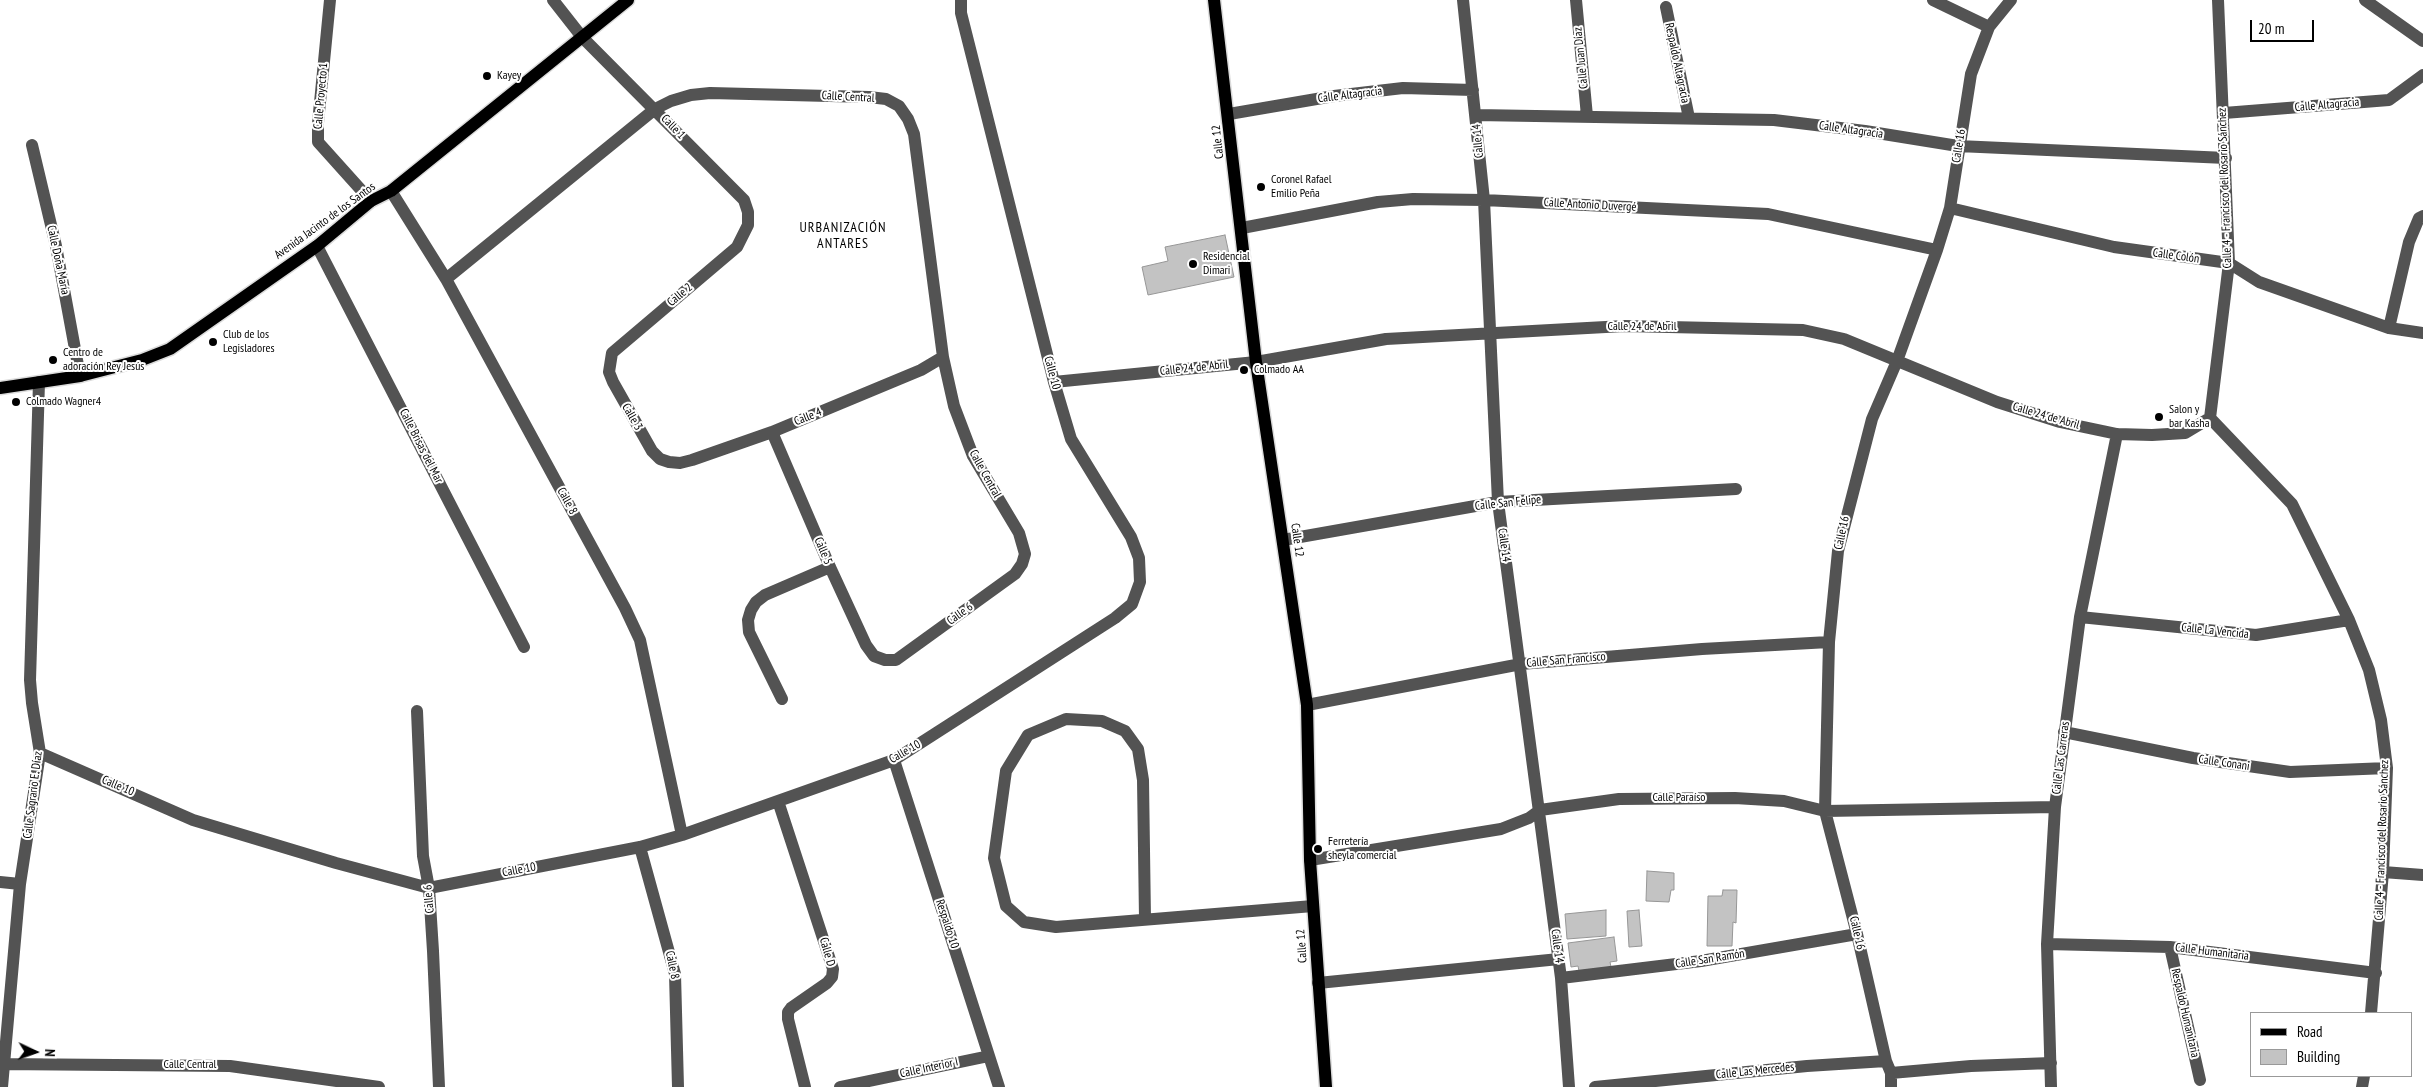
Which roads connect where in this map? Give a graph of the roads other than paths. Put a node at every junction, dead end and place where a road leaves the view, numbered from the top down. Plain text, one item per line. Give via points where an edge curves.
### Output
1 (330, 0) edge
2 (552, 0) edge
3 (628, 0) edge
4 (961, 0) edge
5 (1214, 0) edge
6 (1464, 0) edge
7 (1576, 0) edge
8 (1934, 0) edge
9 (2011, 0) edge
10 (2218, 0) edge
11 (2365, 0) edge
12 (1666, 7) dead end
13 (1989, 27) junction
14 (582, 37) junction
15 (2423, 41) edge
16 (2423, 75) edge
17 (1473, 90) junction
18 (655, 110) junction
19 (2224, 113) junction
20 (1229, 114) junction
21 (1476, 116) junction
22 (1587, 116) junction
23 (1689, 118) junction
24 (32, 145) dead end
25 (1958, 146) junction
26 (2226, 158) junction
27 (391, 191) junction
28 (1484, 200) junction
29 (372, 201) junction
30 (1950, 208) junction
31 (2423, 216) edge
32 (748, 225) joint
33 (1242, 228) junction
34 (317, 246) junction
35 (1938, 250) junction
36 (2229, 263) junction
37 (446, 279) junction
38 (2389, 328) junction
39 (2423, 333) edge
40 (1491, 334) junction
41 (943, 357) junction
42 (1898, 361) junction
43 (609, 362) joint
44 (1256, 362) junction
45 (80, 376) junction
46 (39, 382) junction
47 (1054, 382) junction
48 (0, 388) edge
49 (2210, 418) junction
50 (772, 432) junction
51 (2117, 434) junction
52 (668, 462) joint
53 (1736, 489) dead end
54 (1498, 502) junction
55 (1283, 540) junction
56 (1024, 554) joint
57 (830, 568) junction
58 (2080, 618) junction
59 (2349, 620) junction
60 (1829, 642) junction
61 (524, 647) dead end
62 (885, 660) joint
63 (1521, 664) junction
64 (782, 699) dead end
65 (1307, 705) junction
66 (417, 711) dead end
67 (2064, 732) junction
68 (40, 753) junction
69 (894, 760) junction
70 (2387, 768) junction
71 (778, 801) junction
72 (2055, 807) junction
73 (1540, 810) junction
74 (1825, 811) junction
75 (682, 835) junction
76 (640, 847) junction
77 (1310, 860) junction
78 (2383, 872) junction
79 (2423, 874) edge
80 (0, 882) edge
81 (20, 884) junction
82 (429, 888) junction
83 (1313, 906) junction
84 (1145, 919) junction
85 (1857, 934) junction
86 (2047, 944) junction
87 (2170, 947) junction
88 (1559, 959) junction
89 (2376, 973) junction
90 (1562, 978) junction
91 (1318, 983) junction
92 (2371, 1012) edge
93 (989, 1056) junction
94 (2051, 1063) junction
95 (2, 1064) edge
96 (1888, 1067) junction
97 (2200, 1080) dead end
98 (2, 1087) edge
99 (379, 1087) edge
100 (439, 1087) edge
101 (678, 1087) edge
102 (805, 1087) edge
103 (840, 1087) edge
104 (999, 1087) edge
105 (1326, 1087) edge
106 (1570, 1087) edge
107 (1596, 1087) edge
108 (1891, 1087) edge
109 (2051, 1087) edge

1 - 29 street, Calle Proyecto 1 via 318,142
2 - 14 street, Calle 1
3 - 14 main road, Avenida Jacinto de los Santos
4 - 47 street, Calle 10 via 961,13
5 - 20 main road, Calle 12
6 - 17 street, Calle 14
7 - 22 street, Calle Juan Díaz
8 - 13 street
9 - 13 street, Calle 16
10 - 19 street, Calle 4 - Francisco del Rosario Sánchez
11 - 15 street
12 - 23 street, Respaldo Altagracia
13 - 25 street, Calle 16 via 1971,74
14 - 18 street, Calle 1
14 - 27 main road, Avenida Jacinto de los Santos
16 - 19 street, Calle Altagracia via 2389,100
17 - 20 street, Calle Altagracia via 1403,88
17 - 21 street, Calle 14
18 - 32 street, Calle 1 via 744,200
18 - 37 street, Calle Central
18 - 41 street, Calle Central via 671,101 710,93 869,97 886,99 899,106 914,134
19 - 26 street, Calle 4 - Francisco del Rosario Sánchez
20 - 33 main road, Calle 12
21 - 22 street, Calle Altagracia
21 - 28 street, Calle 14
22 - 23 street, Calle Altagracia
23 - 25 street, Calle Altagracia via 1774,120
24 - 45 street, Calle Doña María via 56,246
25 - 26 street, Calle Altagracia
25 - 30 street, Calle 16
26 - 36 street, Calle 4 - Francisco del Rosario Sánchez
27 - 29 main road, Avenida Jacinto de los Santos
27 - 37 street, Calle 8
28 - 33 street, Calle Antonio Duvergé via 1378,202
28 - 35 street, Calle Antonio Duvergé via 1768,214
28 - 40 street, Calle 14
29 - 34 main road, Avenida Jacinto de los Santos
30 - 35 street, Calle 16
30 - 36 street, Calle Colón via 2114,247
31 - 38 street via 2419,218 2409,242
32 - 43 street, Calle 2 via 737,247 617,348
33 - 44 main road, Calle 12
34 - 45 main road, Avenida Jacinto de los Santos via 170,349
34 - 61 street, Calle Brisas del Mar
35 - 42 street, Calle 16
36 - 38 street, Calle Colón via 2258,282
36 - 49 street, Calle 4 - Francisco del Rosario Sánchez
37 - 75 street, Calle 8 via 640,640
38 - 39 street, Calle Colón
40 - 42 street, Calle 24 de Abril via 1624,326 1803,330 1844,339
40 - 44 street, Calle 24 de Abril via 1386,339
40 - 54 street, Calle 14
41 - 50 street, Calle 4 via 921,370
41 - 56 street, Calle Central via 954,406 973,456 1019,533
42 - 51 street, Calle 24 de Abril via 2006,405 2060,422
42 - 60 street, Calle 16 via 1872,419 1849,502 1838,551
43 - 52 street, Calle 3 via 612,382 652,451
44 - 47 street, Calle 24 de Abril
44 - 55 main road, Calle 12
45 - 46 main road, Avenida Jacinto de los Santos
46 - 48 main road, Avenida Jacinto de los Santos
46 - 68 street, Calle Sagrario E. Díaz via 30,680
47 - 69 street, Calle 10 via 1071,438 1131,537 1140,558 1140,582 1132,604
49 - 51 street, Calle 24 de Abril via 2185,433
49 - 59 street, Calle 4 - Francisco del Rosario Sánchez via 2292,504
50 - 52 street, Calle 4 via 692,460
50 - 57 street, Calle 5
51 - 58 street, Calle Las Carreras
53 - 54 street, Calle San Felipe
54 - 55 street, Calle San Felipe
54 - 63 street, Calle 14
55 - 65 main road, Calle 12
56 - 62 street, Calle 6 via 1015,574 906,654 896,660
57 - 62 street, Calle 5 via 866,645 874,656
57 - 64 street via 765,595 751,610 748,620 750,632
58 - 59 street, Calle La Vencida via 2256,636
58 - 67 street, Calle Las Carreras
59 - 70 street, Calle 4 - Francisco del Rosario Sánchez via 2369,670 2381,720
60 - 63 street, Calle San Francisco
60 - 74 street, Calle 16
63 - 65 street, Calle San Francisco
63 - 73 street, Calle 14
65 - 77 main road, Calle 12
66 - 82 street, Calle 6 via 424,856
67 - 70 street, Calle Conani via 2193,758 2290,772
67 - 72 street, Calle Las Carreras
68 - 81 street, Calle Sagrario E. Díaz
68 - 82 street, Calle 10 via 193,820
69 - 71 street, Calle 10
69 - 93 street, Respaldo 10
70 - 78 street, Calle 4 - Francisco del Rosario Sánchez
71 - 75 street, Calle 10
71 - 102 street, Calle D via 833,969 827,983 788,1012
72 - 74 street, Calle Paraíso
72 - 86 street, Calle Las Carreras
73 - 74 street, Calle Paraíso via 1619,799 1735,798 1784,801
73 - 77 street, Calle Paraíso via 1529,818 1500,829
73 - 88 street, Calle 14
74 - 85 street, Calle 16
75 - 76 street, Calle 10
76 - 82 street, Calle 10
76 - 101 street, Calle 8 via 675,974
77 - 83 main road, Calle 12
78 - 79 street
78 - 89 street, Calle 4 - Francisco del Rosario Sánchez
80 - 81 street
81 - 95 street, Calle Sagrario E. Díaz
82 - 100 street, Calle 6
83 - 84 street
83 - 91 main road, Calle 12
84 - 84 street via 1056,927 1024,922 1006,906 994,858 1006,771 1028,735 1066,719 1102,721 1125,731 1138,749 1143,780
85 - 90 street, Calle San Ramón via 1692,963
85 - 96 street, Calle 16
86 - 87 street, Calle Humanitaria
86 - 94 street, Calle Las Carreras
87 - 89 street, Calle Humanitaria
87 - 97 street, Respaldo Humanitaria
88 - 90 street, Calle 14
88 - 91 street
89 - 92 street, Calle 4 - Francisco del Rosario Sánchez
90 - 106 street, Calle 14
91 - 105 main road, Calle 12
93 - 103 street, Calle Interior I
93 - 104 street, Respaldo 10
94 - 96 street, Calle Las Mercedes
94 - 109 street, Calle Las Carreras
95 - 98 street, Calle Sagrario E. Díaz
95 - 99 street, Calle Central via 230,1066
96 - 107 street, Calle Las Mercedes via 1807,1066
96 - 108 street, Calle 16

